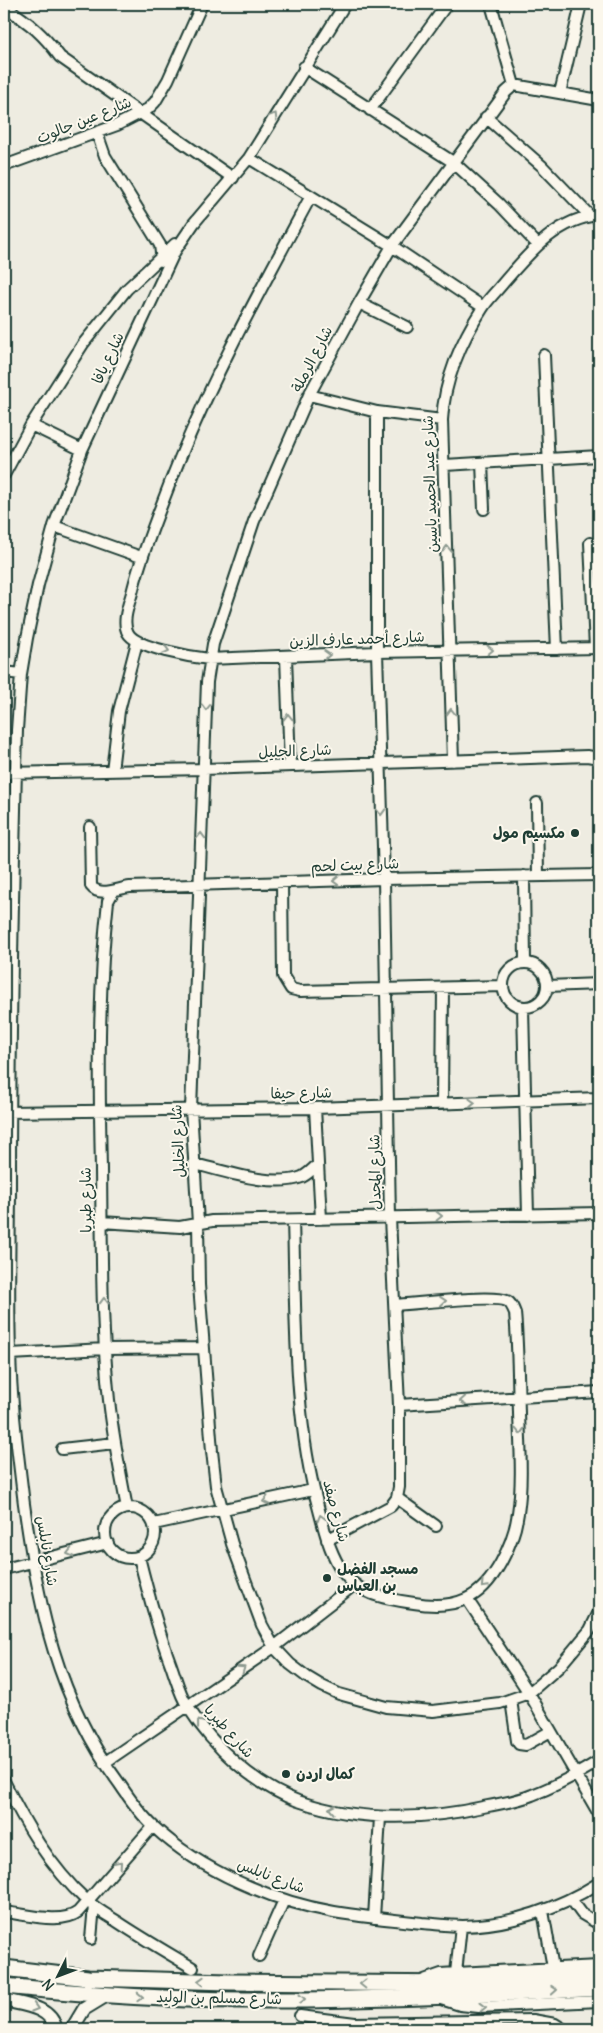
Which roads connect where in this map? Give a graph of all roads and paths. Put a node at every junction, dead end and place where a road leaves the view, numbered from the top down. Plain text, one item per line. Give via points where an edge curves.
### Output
1 (202, 4) edge
2 (345, 4) edge
3 (447, 4) edge
4 (491, 4) edge
5 (581, 4) edge
6 (6, 6) edge
7 (304, 67) junction
8 (514, 85) junction
9 (560, 93) junction
10 (599, 100) edge
11 (370, 110) junction
12 (141, 114) junction
13 (486, 117) junction
14 (97, 133) junction
15 (249, 158) junction
16 (452, 162) junction
17 (4, 166) edge
18 (233, 178) junction
19 (311, 196) junction
20 (595, 215) edge
21 (185, 234) junction
22 (538, 245) junction
23 (392, 246) junction
24 (161, 259) junction
25 (166, 271) junction
26 (358, 302) junction
27 (482, 308) junction
28 (407, 327) dead end
29 (544, 355) dead end
30 (310, 395) junction
31 (377, 412) junction
32 (442, 420) junction
33 (31, 425) junction
34 (82, 450) junction
35 (599, 456) edge
36 (549, 459) junction
37 (482, 463) junction
38 (445, 465) junction
39 (4, 475) edge
40 (484, 509) dead end
41 (54, 526) junction
42 (590, 543) dead end
43 (141, 558) junction
44 (137, 642) junction
45 (597, 648) edge
46 (557, 649) junction
47 (449, 651) junction
48 (377, 652) junction
49 (286, 657) junction
50 (210, 659) junction
51 (4, 672) edge
52 (21, 674) junction
53 (599, 752) edge
54 (587, 756) junction
55 (599, 758) edge
56 (453, 760) junction
57 (380, 763) junction
58 (290, 765) junction
59 (204, 769) junction
60 (112, 771) junction
61 (4, 773) edge
62 (16, 773) junction
63 (537, 803) dead end
64 (90, 827) dead end
65 (599, 875) edge
66 (524, 876) junction
67 (538, 876) junction
68 (384, 879) junction
69 (282, 883) junction
70 (200, 885) junction
71 (8, 889) edge
72 (113, 892) junction
73 (524, 963) junction
74 (599, 984) edge
75 (502, 986) junction
76 (547, 986) junction
77 (443, 988) junction
78 (387, 990) junction
79 (523, 1008) junction
80 (599, 1098) edge
81 (526, 1101) junction
82 (442, 1104) junction
83 (389, 1106) junction
84 (315, 1108) junction
85 (191, 1109) junction
86 (100, 1110) junction
87 (7, 1112) edge
88 (195, 1164) junction
89 (317, 1165) junction
90 (599, 1213) edge
91 (528, 1215) junction
92 (390, 1218) junction
93 (321, 1219) junction
94 (293, 1220) junction
95 (101, 1222) junction
96 (198, 1223) junction
97 (395, 1305) junction
98 (203, 1348) junction
99 (105, 1349) junction
100 (10, 1354) junction
101 (599, 1392) edge
102 (519, 1397) junction
103 (399, 1405) junction
104 (115, 1443) junction
105 (62, 1449) dead end
106 (313, 1490) junction
107 (398, 1498) junction
108 (127, 1508) junction
109 (222, 1510) junction
110 (154, 1524) junction
111 (436, 1526) dead end
112 (327, 1540) junction
113 (108, 1543) junction
114 (139, 1557) junction
115 (32, 1563) junction
116 (4, 1569) edge
117 (354, 1585) junction
118 (467, 1599) junction
119 (599, 1612) edge
120 (595, 1630) edge
121 (274, 1647) junction
122 (529, 1693) junction
123 (511, 1700) junction
124 (188, 1707) junction
125 (551, 1731) junction
126 (599, 1761) edge
127 (104, 1763) junction
128 (577, 1775) junction
129 (4, 1781) edge
130 (599, 1814) edge
131 (380, 1817) junction
132 (153, 1826) junction
133 (599, 1883) edge
134 (571, 1899) junction
135 (284, 1900) junction
136 (91, 1904) junction
137 (543, 1911) junction
138 (4, 1912) edge
139 (374, 1918) junction
140 (599, 1924) edge
141 (461, 1926) junction
142 (91, 1939) dead end
143 (259, 1956) dead end
144 (599, 1966) edge
145 (4, 1968) edge
146 (193, 1968) dead end
147 (554, 1968) junction
148 (456, 1973) junction
149 (599, 1975) edge
150 (412, 1984) junction
151 (4, 1986) edge
152 (599, 1988) edge
153 (107, 1995) junction
154 (436, 1997) junction
155 (4, 2000) edge
156 (599, 2001) edge
157 (300, 2016) dead end
158 (444, 2026) edge
159 (56, 2029) edge
160 (72, 2029) edge
161 (563, 2029) edge

1 - 12 street, شارع عين جالوت via 168,80 155,102
2 - 7 street, شارع يافا
3 - 11 street
4 - 8 street
5 - 9 street
6 - 12 street via 44,36 60,57
7 - 11 street
15 -> 7 street, شارع يافا
8 - 9 street
8 - 13 street, شارع الرملة
9 - 10 street
11 - 16 street
12 - 14 street, شارع عين جالوت
12 - 18 street
13 - 16 street, شارع الرملة
13 - 20 street
14 - 17 street, شارع عين جالوت
14 - 24 street via 105,156 160,246
15 - 18 street, شارع يافا
15 - 19 street
16 - 22 street
16 - 23 street, شارع الرملة
18 - 21 street, شارع يافا
19 - 23 street
19 - 43 street via 243,322 182,450
20 - 22 street, شارع عبد الحميد ياسين via 564,227
21 - 24 street
21 - 25 street, شارع يافا
22 - 27 street, شارع عبد الحميد ياسين
23 - 26 street, شارع الرملة
23 - 27 street
24 - 25 street
24 - 33 street via 126,289 83,344
25 - 34 street, شارع يافا
26 - 28 street
26 - 30 street, شارع الرملة
27 - 32 street, شارع عبد الحميد ياسين via 459,353 445,395
29 - 36 street
30 - 31 street
30 - 50 street, شارع الرملة via 254,520
31 - 32 street
31 - 48 street, شارع المجدل
32 - 38 street, شارع عبد الحميد ياسين
33 - 34 street
33 - 39 street
34 - 41 street, شارع يافا
35 - 36 street
36 - 37 street
36 - 46 street
37 - 38 street
37 - 40 street
47 -> 38 street, شارع عبد الحميد ياسين
41 - 43 street
41 - 52 street, شارع يافا via 33,608
42 - 45 street
43 - 44 street via 126,628
44 -> 50 street, شارع أحمد عارف الزين via 190,657
44 - 60 street via 119,712
45 - 46 street, شارع أحمد عارف الزين
47 -> 46 street, شارع أحمد عارف الزين
47 - 48 street, شارع أحمد عارف الزين
56 -> 47 street, شارع عبد الحميد ياسين
49 -> 48 street, شارع أحمد عارف الزين
48 - 57 street, شارع المجدل
49 - 50 street, شارع أحمد عارف الزين
58 -> 49 street
50 -> 59 street, شارع الرملة
51 - 52 street
52 - 62 street, شارع يافا
53 - 54 street, شارع الجليل
54 - 55 street, شارع الجليل
54 - 56 street, شارع الجليل
56 - 57 street, شارع الجليل
57 - 58 street, شارع الجليل
57 -> 68 street, شارع المجدل
58 - 59 street, شارع الجليل
59 - 60 street, شارع الجليل
70 -> 59 street, شارع الخليل
60 - 62 street, شارع الجليل
61 - 62 street, شارع الجليل
62 - 71 street, شارع نابلس
63 - 67 street
64 - 72 street via 90,886 100,892
65 - 67 street, شارع بيت لحم
66 - 67 street, شارع بيت لحم
66 - 68 street, شارع بيت لحم
66 - 73 street
68 -> 69 street, شارع بيت لحم
68 - 78 street, شارع المجدل
69 - 70 street, شارع بيت لحم
69 - 78 street via 283,976 291,989
70 - 72 street, شارع بيت لحم via 130,887
70 - 85 street, شارع الخليل
71 - 87 street, شارع نابلس
72 - 86 street, شارع طبريا via 108,901 102,969
73 - 75 street via 506,973
73 - 76 street via 541,970
74 - 76 street
75 - 77 street
75 - 79 street via 509,1001
76 - 79 street via 540,1002
77 - 78 street
77 - 82 street
78 - 83 street, شارع المجدل
79 - 81 street
80 - 81 street, شارع حيفا
82 -> 81 street, شارع حيفا
81 - 91 street
82 - 83 street, شارع حيفا
83 - 84 street, شارع حيفا
83 - 92 street, شارع المجدل
84 - 85 street, شارع حيفا
84 - 89 street
85 - 86 street, شارع حيفا
85 - 88 street, شارع الخليل
86 - 87 street, شارع حيفا
86 - 95 street, شارع طبريا
87 - 100 street, شارع نابلس
88 - 89 street via 260,1180 301,1177
88 - 96 street, شارع الخليل
89 - 93 street
90 - 91 street
92 -> 91 street
92 - 93 street
92 - 97 street, شارع المجدل
93 - 94 street
94 - 96 street
94 - 106 street, شارع صفد via 298,1387
95 - 96 street via 180,1227
99 -> 95 street, شارع طبريا
96 - 98 street, شارع الخليل
97 -> 102 street via 480,1298 507,1301 515,1313
97 - 103 street, شارع المجدل
98 - 99 street
98 - 109 street, شارع الخليل via 216,1486
99 - 100 street
99 - 104 street, شارع طبريا
100 - 115 street, شارع نابلس
101 - 102 street
102 -> 103 street
102 -> 118 street via 521,1480 518,1514 510,1542 496,1570
103 - 107 street, شارع المجدل
104 - 105 street
104 - 108 street, شارع طبريا
106 -> 109 street
112 -> 106 street, شارع صفد
107 - 111 street
107 - 112 street via 391,1506
108 - 110 street via 143,1512
108 - 113 street via 113,1515 109,1521 106,1528
109 - 110 street
109 - 121 street, شارع الخليل via 249,1593
110 - 114 street via 153,1544
112 - 117 street, شارع صفد via 340,1568
113 - 114 street via 121,1556
113 -> 115 street
114 - 124 street, شارع طبريا via 161,1637
115 - 116 street
115 - 127 street, شارع نابلس via 59,1670 90,1741
117 - 118 street, شارع صفد via 376,1595 421,1604
117 - 121 street
118 - 122 street
119 - 120 street, شارع الخليل
120 - 122 street, شارع الخليل
121 - 123 street, شارع الخليل via 307,1678 348,1697 386,1707 448,1710
124 -> 121 street
122 - 123 street, شارع الخليل
122 - 125 street
123 - 125 street via 519,1744 526,1745
124 - 127 street
131 -> 124 street, شارع طبريا via 315,1806 263,1783 218,1746
125 - 128 street
126 - 128 street, شارع طبريا
127 - 132 street, شارع نابلس
128 - 130 street
128 - 131 street, شارع طبريا via 530,1796 474,1809 430,1816
129 - 136 street via 18,1810 46,1853 65,1879
131 - 139 street
132 - 135 street, شارع نابلس via 204,1864
136 -> 132 street
133 - 134 street, شارع نابلس
134 - 137 street, شارع نابلس
134 - 140 street via 582,1914
135 - 139 street, شارع نابلس
135 - 143 street
136 - 138 street via 66,1918
136 - 142 street
136 - 146 street
137 - 141 street, شارع نابلس
137 - 147 street
139 - 141 street, شارع نابلس
141 - 148 street
144 - 147 street, شارع مسلم بن الوليد
150 -> 145 highway, شارع مسلم بن الوليد via 88,1978
147 - 148 street, شارع مسلم بن الوليد
148 - 150 street, شارع مسلم بن الوليد via 441,1974
149 - 150 highway, شارع مسلم بن الوليد via 469,1984
151 - 153 highway, شارع مسلم بن الوليد
154 -> 152 highway, شارع مسلم بن الوليد
153 -> 154 highway, شارع مسلم بن الوليد via 244,2000
153 - 160 main road via 84,2009
154 -> 156 street, شارع مسلم بن الوليد via 479,2007
155 -> 159 main road via 40,2009 50,2016
157 - 158 street via 355,2023
158 - 161 street via 533,2020

